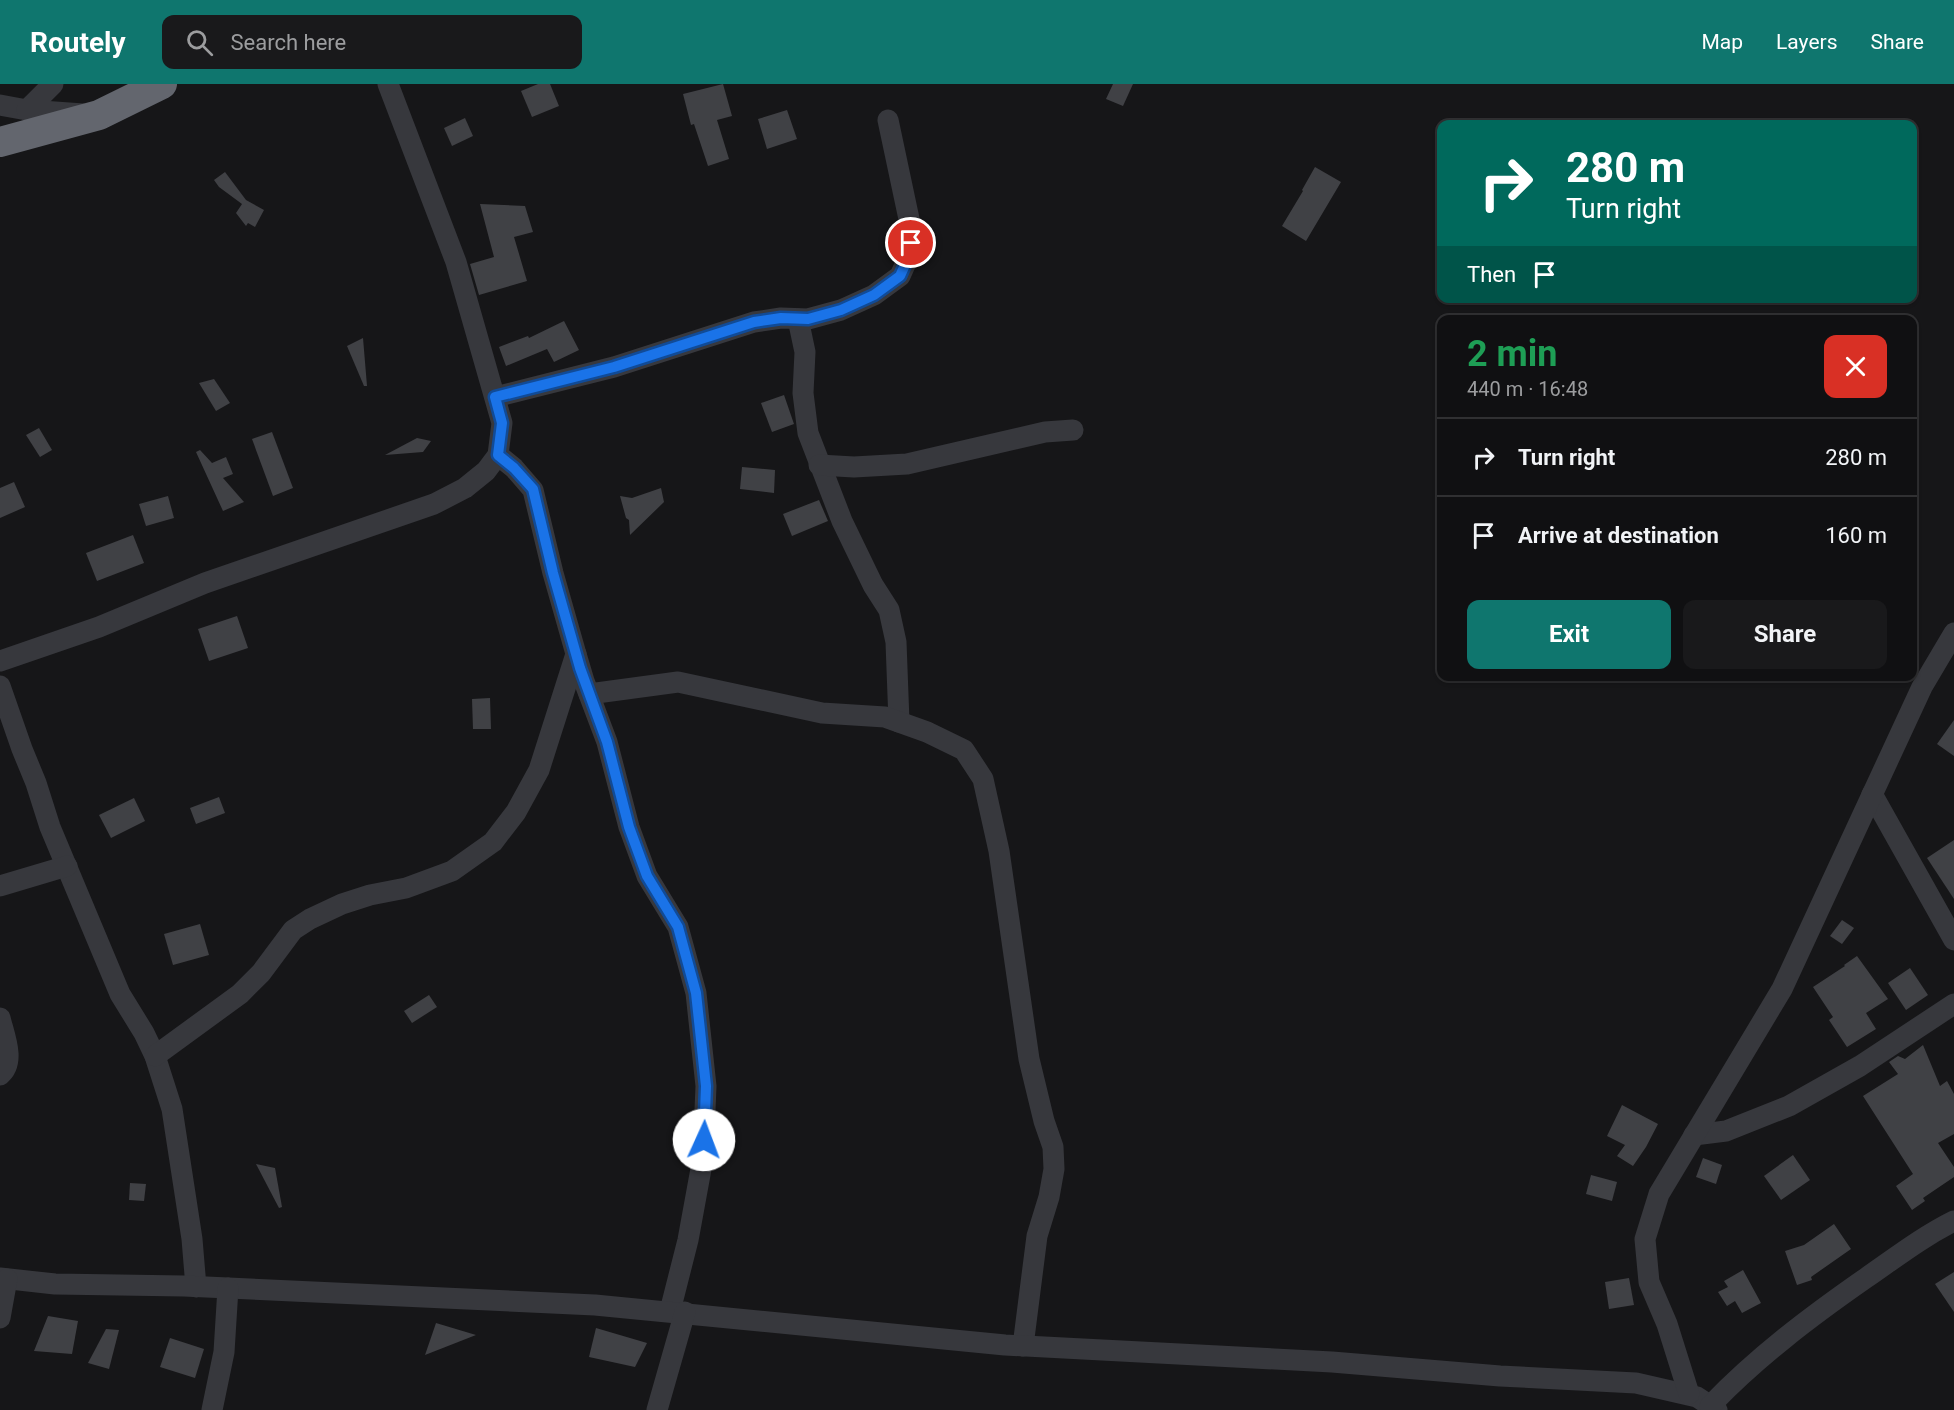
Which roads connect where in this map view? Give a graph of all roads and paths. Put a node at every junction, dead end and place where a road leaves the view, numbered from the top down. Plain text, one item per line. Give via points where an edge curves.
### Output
1 (53, 84) edge
2 (162, 84) edge
3 (388, 84) edge
4 (0, 105) edge
5 (27, 110) junction
6 (99, 115) junction
7 (888, 120) dead end
8 (0, 142) edge
9 (798, 319) junction
10 (495, 397) junction
11 (1073, 430) dead end
12 (498, 455) junction
13 (819, 465) junction
14 (1954, 633) edge
15 (576, 654) junction
16 (0, 660) edge
17 (0, 686) edge
18 (589, 694) junction
19 (899, 722) junction
20 (1872, 794) junction
21 (66, 866) junction
22 (0, 886) edge
23 (1954, 940) edge
24 (1954, 1004) edge
25 (0, 1018) edge
26 (155, 1056) junction
27 (0, 1075) edge
28 (1694, 1135) junction
29 (1954, 1221) edge
30 (3, 1279) edge
31 (196, 1287) junction
32 (228, 1288) junction
33 (678, 1312) junction
34 (0, 1318) edge
35 (1023, 1346) junction
36 (1689, 1394) junction
37 (1714, 1408) edge
38 (212, 1410) edge
39 (657, 1410) edge

1 - 5 street
2 - 6 highway
3 - 10 street via 456,262
4 - 5 street
5 - 6 street
6 - 8 highway
7 - 9 street via 909,219 911,243 905,267 900,276 874,295 841,310
9 - 10 street via 754,322 614,367
9 - 13 street via 805,352 803,393 808,433
10 - 12 street via 502,423
11 - 13 street via 1045,432 907,464
12 - 15 street via 533,489
12 - 16 street via 465,488 434,504 205,583 99,627
13 - 19 street via 842,521 889,610 896,642
14 - 20 street via 1922,687
15 - 18 street
15 - 26 street via 539,770 516,812 493,842 452,871 406,888 342,904 310,919 293,930 240,994
17 - 21 street
18 - 19 street via 678,682 822,713 885,717
18 - 33 street via 607,742 629,827 647,876 678,927 696,993 706,1086 703,1158
19 - 35 street via 964,750 982,779 999,851 1029,1059 1053,1147 1054,1169 1037,1236
20 - 23 street
20 - 28 street via 1782,989
21 - 22 street
21 - 26 street via 120,994
24 - 28 street via 1860,1066 1789,1106 1726,1131
25 - 27 street via 9,1061
26 - 31 street via 172,1109
28 - 36 street via 1659,1194 1645,1239 1649,1282
29 - 37 street via 1929,1233 1781,1341 1735,1380
30 - 31 street
30 - 34 street
31 - 32 street
32 - 33 street
32 - 38 street via 224,1352
33 - 35 street
33 - 39 street
35 - 36 street via 1636,1383
36 - 37 street

